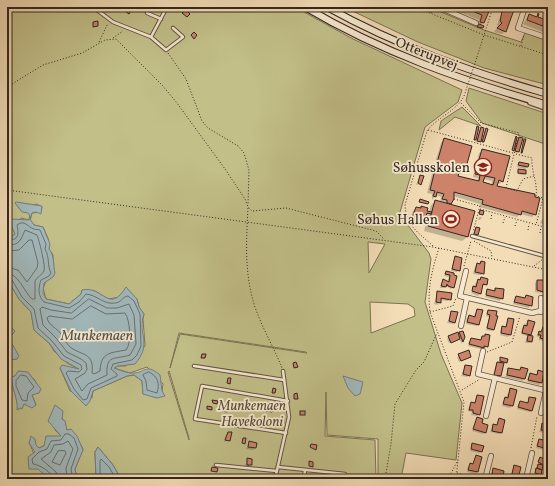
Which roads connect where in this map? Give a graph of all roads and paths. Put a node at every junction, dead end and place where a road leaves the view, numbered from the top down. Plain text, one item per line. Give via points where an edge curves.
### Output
1 (93, 7) edge
2 (167, 7) edge
3 (305, 7) edge
4 (327, 7) edge
5 (415, 7) edge
6 (433, 7) edge
7 (439, 7) edge
8 (493, 7) edge
9 (525, 7) edge
10 (147, 13) dead end
11 (430, 14) junction
12 (161, 19) junction
13 (109, 20) junction
14 (476, 23) dead end
15 (173, 28) dead end
16 (127, 29) junction
17 (526, 31) junction
18 (484, 35) junction
19 (151, 37) junction
20 (112, 38) junction
21 (548, 38) edge
22 (99, 42) junction
23 (520, 46) junction
24 (166, 50) junction
25 (548, 55) edge
26 (7, 87) edge
27 (548, 94) edge
28 (514, 95) junction
29 (461, 102) junction
30 (548, 104) edge
31 (548, 108) edge
32 (428, 130) junction
33 (514, 153) junction
34 (534, 176) junction
35 (7, 190) edge
36 (454, 199) dead end
37 (248, 207) junction
38 (479, 209) junction
39 (492, 213) junction
40 (505, 216) junction
41 (491, 219) dead end
42 (517, 220) junction
43 (247, 222) junction
44 (503, 223) dead end
45 (529, 223) junction
46 (536, 225) junction
47 (516, 226) dead end
48 (542, 227) junction
49 (548, 228) edge
50 (528, 230) dead end
51 (540, 233) dead end
52 (472, 238) junction
53 (384, 240) junction
54 (433, 247) junction
55 (439, 248) junction
56 (468, 253) junction
57 (547, 257) edge
58 (492, 258) junction
59 (533, 266) junction
60 (548, 270) edge
61 (466, 271) joint
62 (460, 296) junction
63 (467, 298) junction
64 (541, 298) dead end
65 (548, 309) edge
66 (521, 311) junction
67 (430, 312) junction
68 (541, 312) junction
69 (461, 326) dead end
70 (437, 333) junction
71 (483, 351) joint
72 (194, 366) dead end
73 (283, 371) joint
74 (481, 375) junction
75 (495, 378) junction
76 (284, 380) junction
77 (548, 382) edge
78 (461, 391) junction
79 (547, 391) edge
80 (288, 401) junction
81 (541, 412) joint
82 (486, 416) dead end
83 (286, 433) junction
84 (532, 452) joint
85 (491, 456) dead end
86 (459, 458) junction
87 (216, 465) dead end
88 (278, 467) junction
89 (305, 470) junction
90 (277, 471) junction
91 (457, 473) junction
92 (345, 474) junction
93 (385, 478) edge
94 (275, 479) edge
95 (304, 479) edge
96 (345, 479) edge
97 (396, 479) edge
98 (448, 479) edge
99 (456, 479) edge
100 (482, 479) edge
101 (485, 479) edge
102 (526, 479) edge

1 - 13 lane
2 - 12 lane
3 - 28 main road, Otterupvej via 331,23 388,50 457,77
4 - 27 main road, Otterupvej via 380,35 418,51 474,72
5 - 11 path
6 - 11 path
7 - 14 street
8 - 18 path
9 - 17 street via 518,28
10 - 12 lane
11 - 18 path
12 - 19 lane
13 - 16 lane
13 - 22 path
15 - 24 lane via 183,37
16 - 19 lane
16 - 20 path
17 - 21 street
17 - 23 path
18 - 23 path
18 - 29 path, bridge
19 - 24 lane
20 - 22 path
20 - 37 path via 119,41 176,103 225,169
22 - 26 path via 82,53 43,64
23 - 25 path
24 - 37 path via 186,80 202,121 208,128 238,146 246,157 249,170
28 - 30 main road, Otterupvej
28 - 31 street
29 - 32 path
29 - 33 path via 482,123 519,133
32 - 33 path
32 - 54 path via 405,205 413,229
33 - 34 path via 532,158 531,169
33 - 34 path via 506,188 517,191 523,179
34 - 46 path via 536,196 543,198
35 - 43 path
36 - 38 path via 480,206
37 - 43 path
37 - 53 path via 252,211 286,208 376,231
38 - 39 path
38 - 52 path
39 - 40 path
39 - 41 path
40 - 42 path
40 - 44 path
42 - 45 path
42 - 47 path
43 - 53 path
43 - 73 path via 249,286 258,315
45 - 46 path
45 - 50 path
46 - 48 path
48 - 49 path
48 - 51 path
52 - 56 path
52 - 57 lane
52 - 58 path via 492,251
53 - 54 path
54 - 55 path
55 - 56 path
55 - 67 path via 430,278
56 - 58 path
56 - 61 path via 464,267
57 - 59 path
58 - 59 path
59 - 60 path
61 - 62 street
62 - 63 street
62 - 67 path via 456,298 454,306
63 - 66 street
63 - 69 street
64 - 68 street
65 - 68 street
66 - 68 street
66 - 71 path via 512,342 489,353
67 - 70 path
70 - 78 path
70 - 93 path via 424,362 412,375 395,404
71 - 74 street via 478,374
72 - 76 lane
73 - 76 lane
74 - 75 street
74 - 78 path via 476,383
75 - 79 street
75 - 82 street
76 - 80 lane
77 - 79 street
78 - 86 path via 464,411
79 - 81 street
80 - 83 lane
80 - 83 lane via 202,386 195,419
81 - 84 path via 538,414 530,446
83 - 88 lane
84 - 102 street
85 - 101 street
86 - 91 path
86 - 98 path
87 - 90 lane
88 - 89 lane
88 - 90 lane
89 - 92 lane
89 - 95 lane
90 - 94 lane
91 - 99 path
91 - 100 path
92 - 93 path
92 - 96 lane
93 - 97 path

